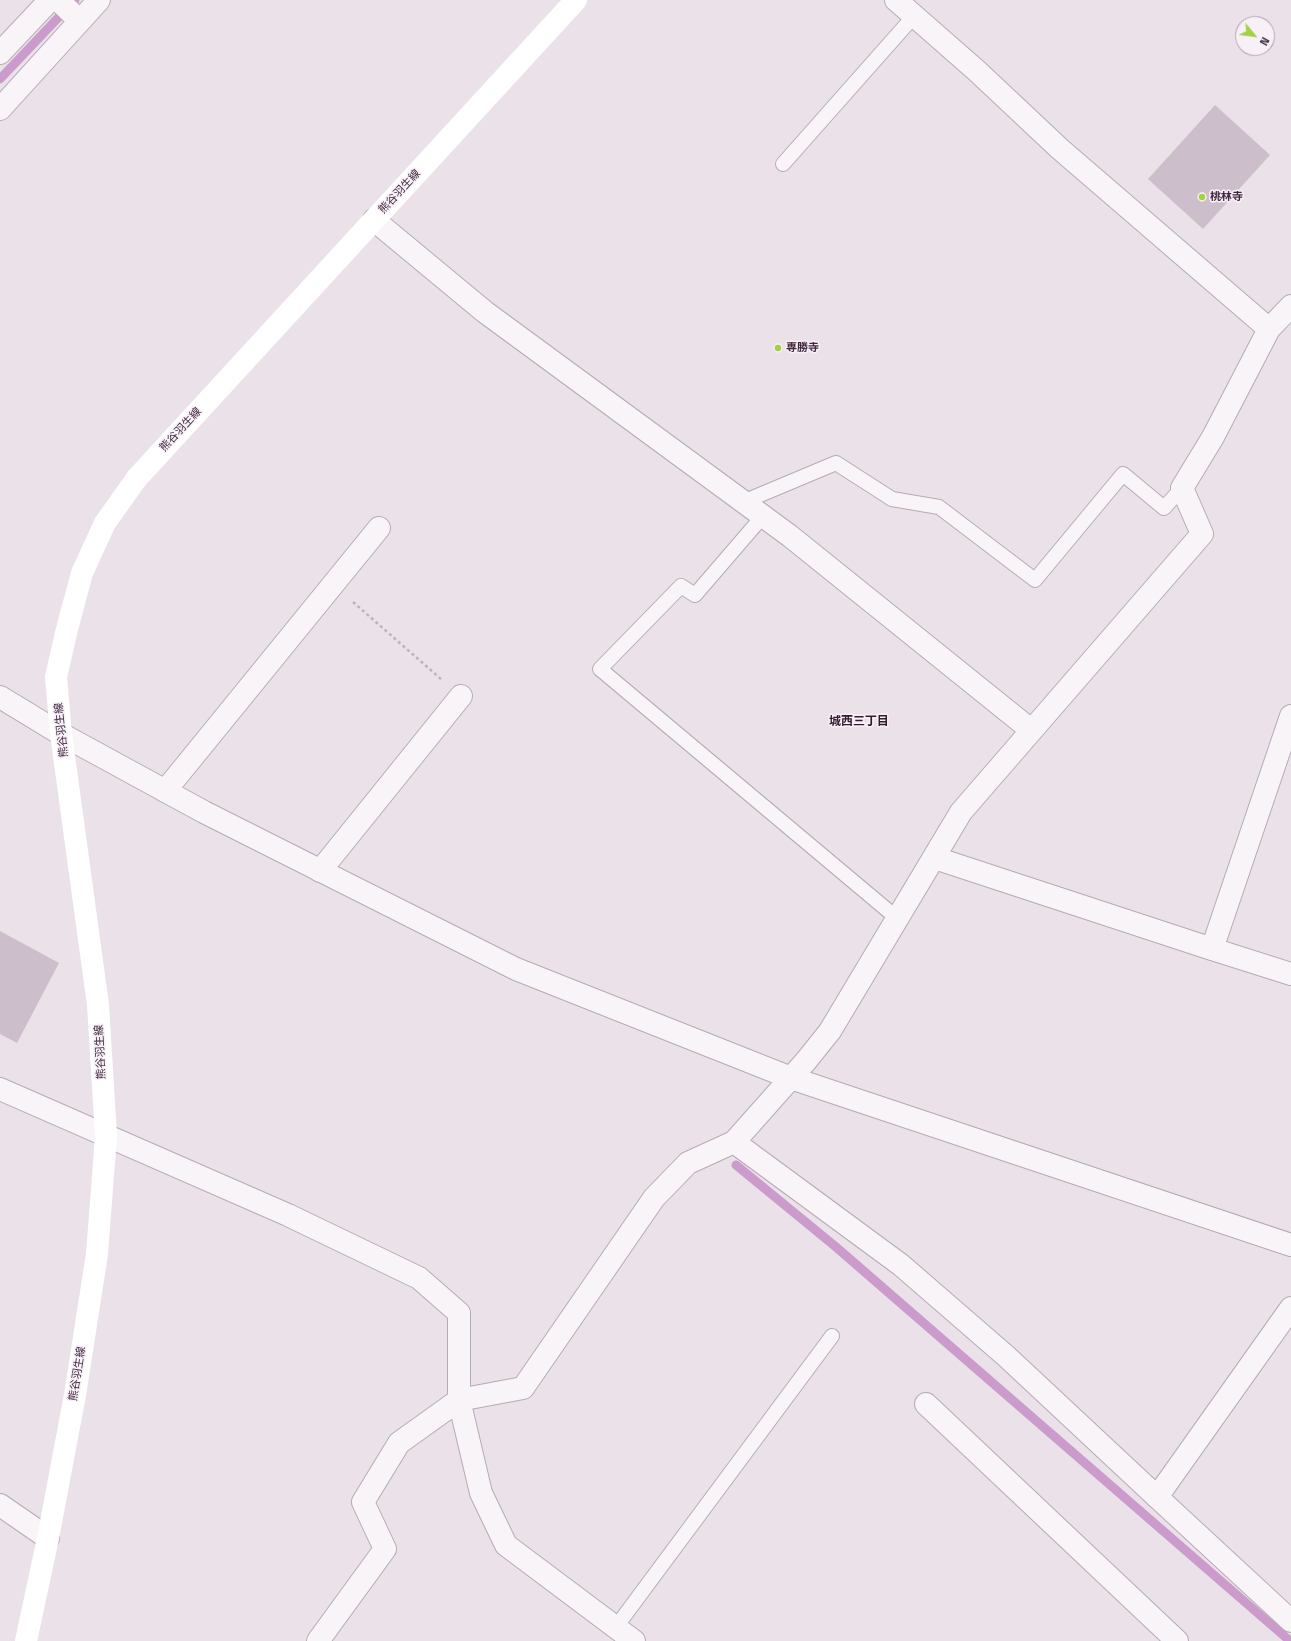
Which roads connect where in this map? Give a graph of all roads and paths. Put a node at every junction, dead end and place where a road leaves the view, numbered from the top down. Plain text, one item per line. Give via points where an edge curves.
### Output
1 (99, 0) edge
2 (576, 0) edge
3 (896, 0) edge
4 (65, 8) edge
5 (914, 16) junction
6 (0, 53) edge
7 (0, 109) edge
8 (783, 164) dead end
9 (374, 220) junction
10 (1291, 306) edge
11 (1269, 329) junction
12 (1182, 488) junction
13 (743, 502) junction
14 (763, 516) junction
15 (379, 528) dead end
16 (333, 584) junction
17 (461, 696) joint
18 (0, 697) edge
19 (1291, 716) edge
20 (1022, 723) junction
21 (61, 734) junction
22 (165, 791) junction
23 (935, 858) junction
24 (320, 871) junction
25 (898, 919) junction
26 (1212, 949) junction
27 (1291, 974) edge
28 (791, 1078) junction
29 (0, 1089) edge
30 (106, 1136) junction
31 (734, 1142) junction
32 (1291, 1245) edge
33 (1291, 1308) edge
34 (832, 1336) dead end
35 (459, 1400) junction
36 (926, 1404) dead end
37 (1157, 1497) junction
38 (0, 1505) edge
39 (48, 1538) junction
40 (1291, 1621) edge
41 (616, 1627) junction
42 (26, 1641) edge
43 (318, 1641) edge
44 (634, 1641) edge
45 (1176, 1641) edge

1 - 4 street
2 - 9 main road, 熊谷羽生線
3 - 5 street
4 - 6 street
4 - 7 street
5 - 8 lane
5 - 11 street via 1060,149
9 - 13 street via 485,312
9 - 21 main road, 熊谷羽生線 via 136,478 105,523 82,574 56,677
10 - 11 street
11 - 12 street via 1213,437
12 - 13 lane via 1164,508 1123,474 1035,580 939,507 892,499 836,464
12 - 20 street via 1202,534
13 - 14 street
14 - 20 street
14 - 25 lane via 695,596 681,586 600,669
15 - 16 street
16 - 17 path
16 - 22 street
17 - 24 street
18 - 21 street
19 - 26 street
20 - 23 street via 961,812
21 - 22 street
21 - 30 main road, 熊谷羽生線 via 98,1005
22 - 24 street
23 - 25 street
23 - 26 street
24 - 28 street via 516,969
25 - 28 street via 830,1031
26 - 27 street
28 - 31 street
28 - 32 street
29 - 30 street
30 - 35 street via 288,1215 419,1278 459,1314
30 - 39 main road, 熊谷羽生線 via 97,1254 75,1395
31 - 35 street via 688,1163 654,1198 523,1388
31 - 37 street via 901,1265 1006,1356
33 - 37 street
34 - 41 lane
35 - 41 street via 481,1493 506,1545
35 - 43 street via 399,1443 363,1502 385,1549
36 - 45 street
37 - 40 street
38 - 39 street
39 - 42 main road, 熊谷羽生線
41 - 44 street

